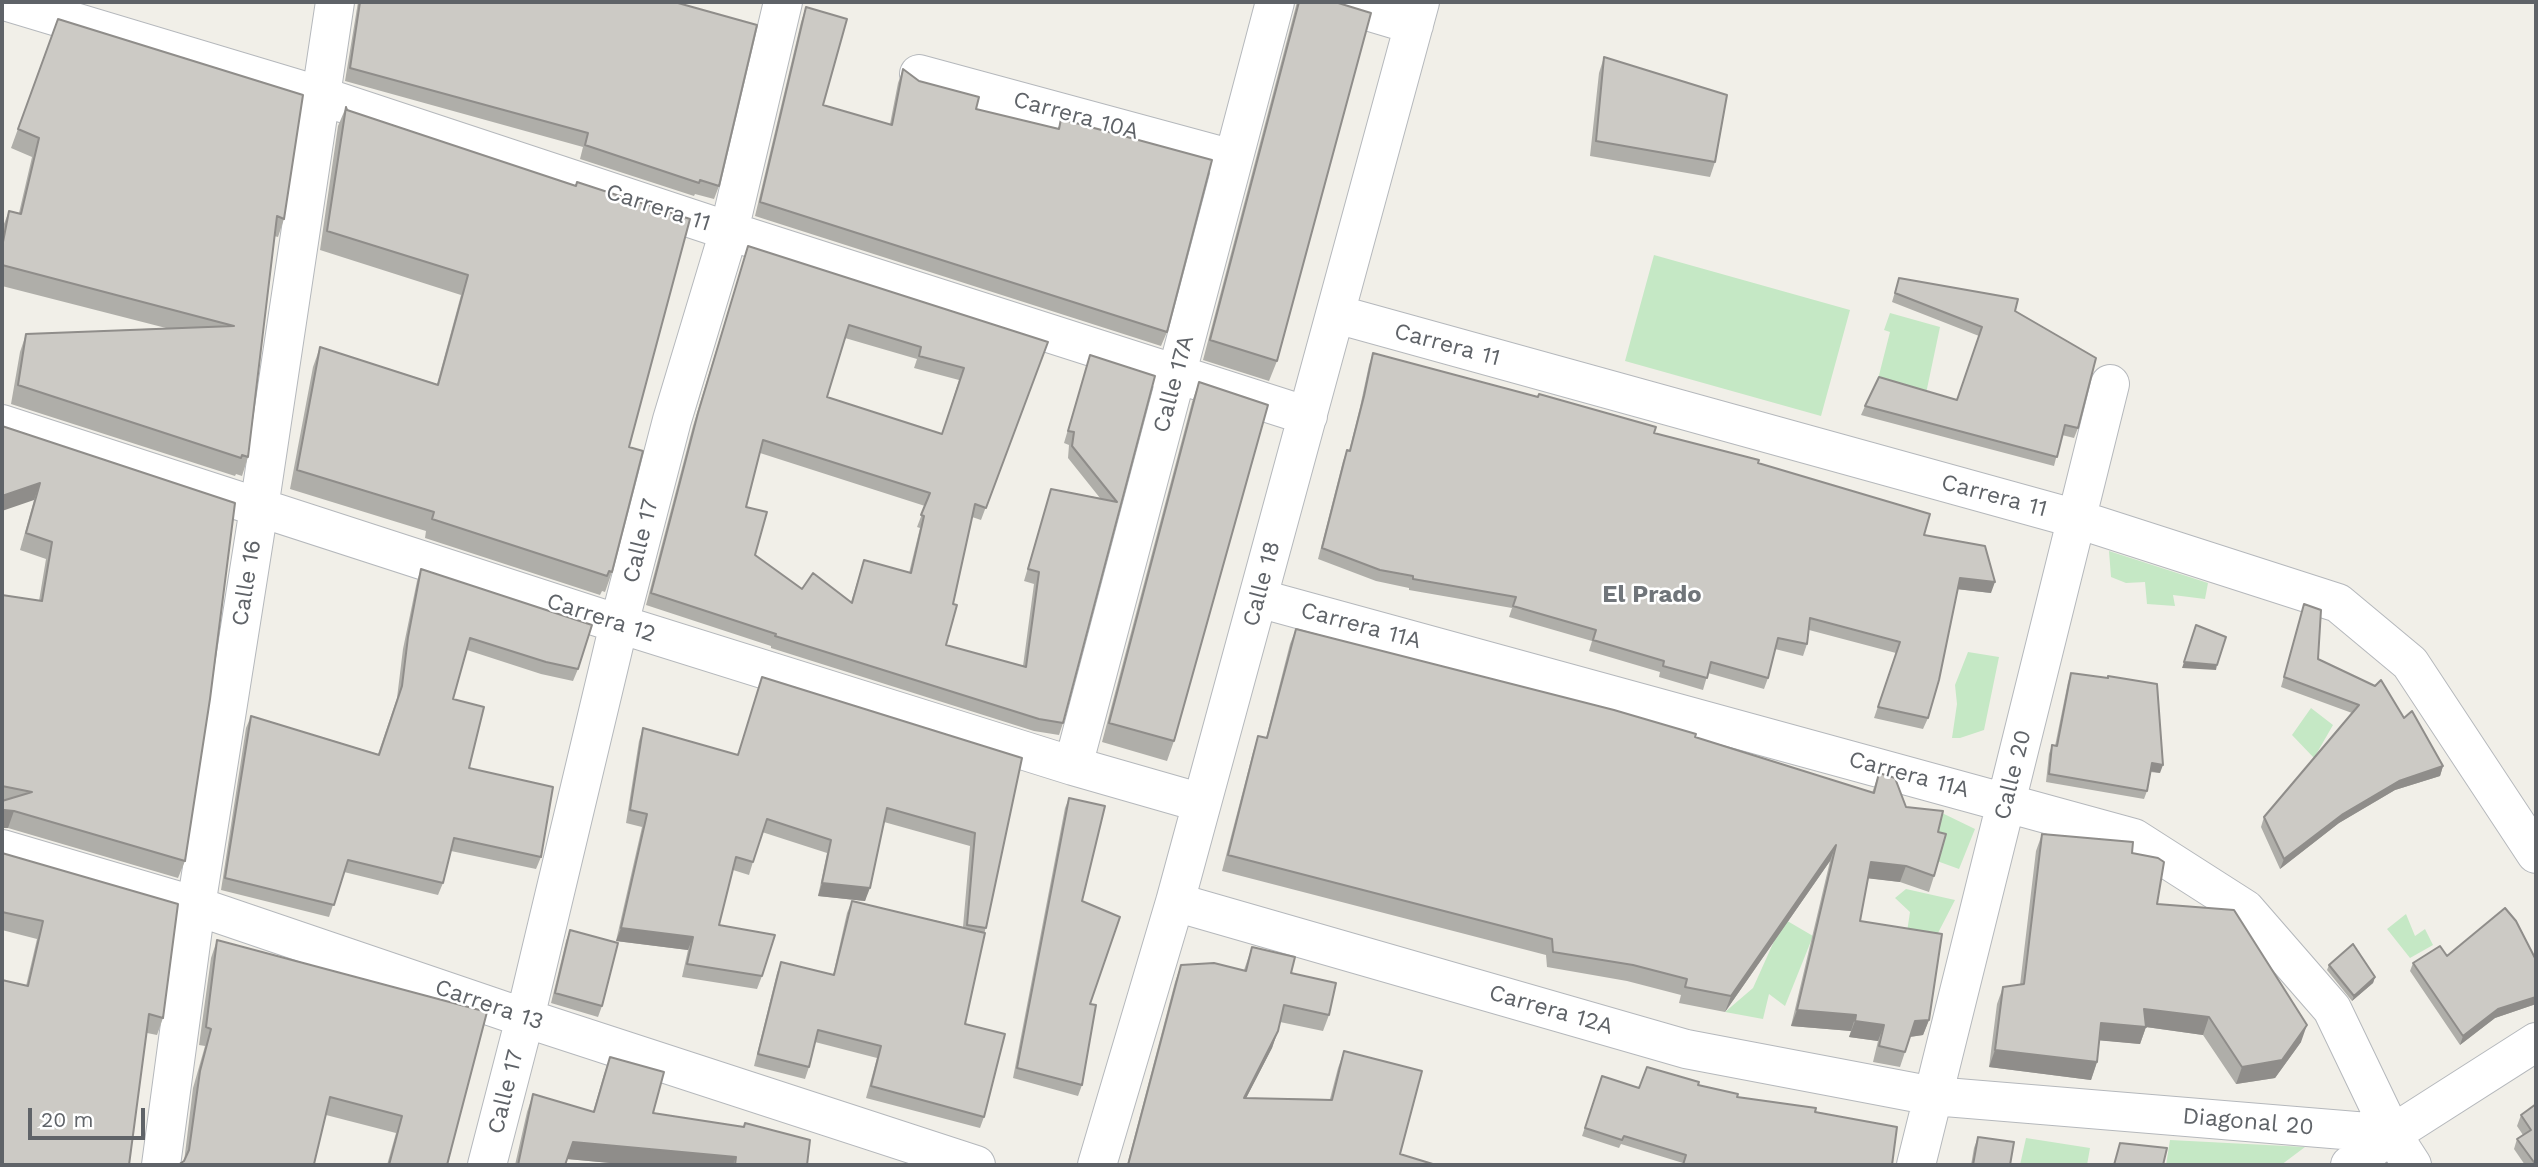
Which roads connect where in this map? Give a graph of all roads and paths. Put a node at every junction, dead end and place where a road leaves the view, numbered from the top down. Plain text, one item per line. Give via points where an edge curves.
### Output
1 (8, 2) edge
2 (335, 2) edge
3 (783, 2) edge
4 (1275, 2) edge
5 (1337, 2) edge
6 (1417, 13) edge
7 (919, 74) dead end
8 (321, 96) junction
9 (1233, 159) junction
10 (729, 231) junction
11 (1336, 314) junction
12 (1176, 375) junction
13 (2110, 384) dead end
14 (1308, 416) junction
15 (2, 424) edge
16 (259, 508) junction
17 (2077, 519) junction
18 (1258, 598) junction
19 (620, 625) junction
20 (1073, 766) junction
21 (2006, 802) junction
22 (1202, 803) junction
23 (2, 849) edge
24 (2536, 854) edge
25 (1175, 902) junction
26 (196, 906) junction
27 (525, 1018) junction
28 (2536, 1042) edge
29 (1933, 1097) junction
30 (2392, 1134) junction
31 (161, 1165) edge
32 (487, 1165) edge
33 (976, 1165) edge
34 (1097, 1165) edge
35 (1916, 1165) edge
36 (2350, 1165) edge
37 (2413, 1165) edge

1 - 8 street, Carrera 11
2 - 8 street, Calle 16
3 - 10 street, Calle 17
4 - 9 street, Calle 17A
5 - 6 street
6 - 11 street, Calle 18
7 - 9 street, Carrera 10A
8 - 10 street, Carrera 11
8 - 16 street, Calle 16
9 - 12 street, Calle 17A
10 - 12 street, Carrera 11
10 - 19 street, Calle 17 via 672,420
11 - 14 street, Calle 18
11 - 17 street, Carrera 11
12 - 14 street, Carrera 11
12 - 20 street, Calle 17A
13 - 17 street, Calle 20
14 - 18 street, Calle 18
15 - 16 street, Carrera 12
16 - 19 street, Carrera 12
16 - 26 street, Calle 16
17 - 21 street, Calle 20
17 - 24 street, Carrera 11 via 2338,603 2410,663
18 - 21 street, Carrera 11A
18 - 22 street, Calle 18
19 - 20 street, Carrera 12
19 - 27 street, Calle 17
20 - 22 street, Carrera 12
21 - 29 street, Calle 20
21 - 30 street, Carrera 11A via 2134,838 2245,909 2332,1009
22 - 25 street, Calle 18
23 - 26 street, Carrera 13
25 - 29 street, Carrera 12A via 1686,1049
25 - 34 street, Calle 18
26 - 27 street, Carrera 13
26 - 31 street, Calle 16
27 - 32 street, Calle 17
27 - 33 street, Carrera 13
28 - 30 street
29 - 30 street, Diagonal 20
29 - 35 street, Calle 20
30 - 36 street
30 - 37 street, Carrera 11A

